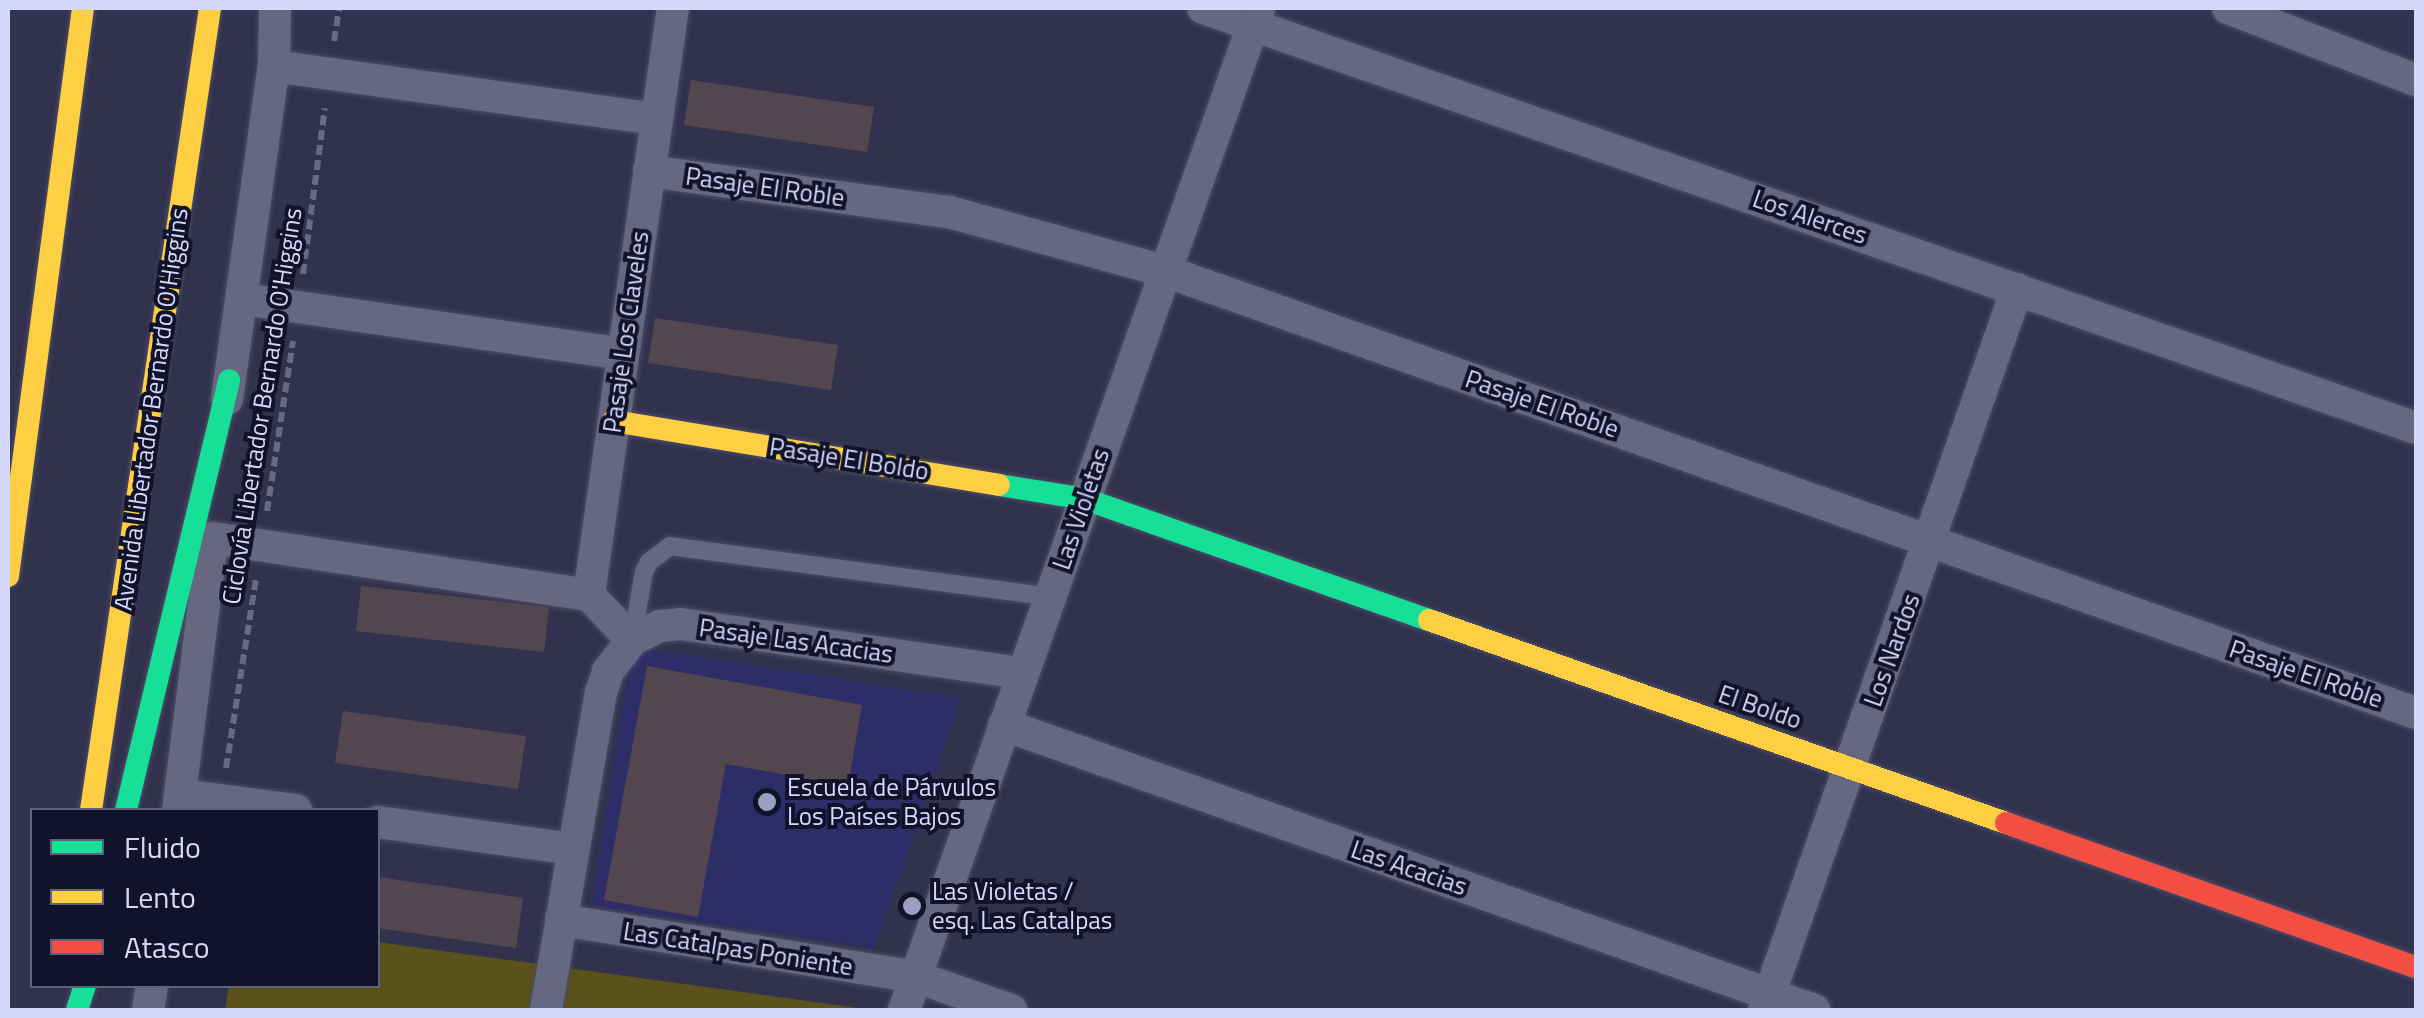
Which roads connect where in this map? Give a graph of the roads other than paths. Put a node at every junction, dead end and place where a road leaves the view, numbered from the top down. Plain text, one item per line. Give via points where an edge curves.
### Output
1 (83, 8) edge
2 (210, 8) edge
3 (275, 8) edge
4 (292, 8) edge
5 (673, 8) edge
6 (1203, 8) edge
7 (2228, 8) edge
8 (1256, 15) edge
9 (274, 66) junction
10 (2416, 80) edge
11 (656, 119) junction
12 (649, 170) junction
13 (1165, 271) junction
14 (2017, 289) junction
15 (242, 299) junction
16 (623, 354) junction
17 (229, 380) junction
18 (614, 421) junction
19 (2416, 428) edge
20 (1085, 499) junction
21 (212, 538) junction
22 (1930, 541) junction
23 (8, 576) edge
24 (589, 595) junction
25 (1050, 597) junction
26 (632, 640) junction
27 (1024, 673) junction
28 (2416, 713) edge
29 (1004, 726) junction
30 (1850, 768) junction
31 (179, 803) edge
32 (92, 808) edge
33 (126, 808) edge
34 (281, 808) edge
35 (380, 822) edge
36 (574, 849) junction
37 (561, 920) junction
38 (2416, 967) edge
39 (916, 977) junction
40 (1766, 1003) edge
41 (546, 1010) edge
42 (904, 1010) edge
43 (1010, 1010) edge
44 (1814, 1010) edge

1 - 23 main road
2 - 32 main road, Avenida Libertador Bernardo O'Higgins
3 - 9 street
4 - 9 street
5 - 11 street, Pasaje Los Claveles
6 - 8 street, Los Alerces
7 - 10 street
8 - 13 street, Las Violetas
8 - 14 street, Los Alerces
9 - 11 street
9 - 15 street
11 - 12 street, Pasaje Los Claveles
12 - 13 street, Pasaje El Roble via 949,212
12 - 16 street, Pasaje Los Claveles
13 - 20 street, Las Violetas
13 - 22 street, Pasaje El Roble
14 - 19 street, Los Alerces
14 - 22 street, Los Nardos
15 - 16 street
15 - 17 street
16 - 18 street, Pasaje Los Claveles
17 - 21 street
17 - 33 main road
18 - 20 main road, Pasaje El Boldo
18 - 24 street, Pasaje Los Claveles
20 - 25 street, Las Violetas
20 - 30 main road, El Boldo
21 - 24 street
21 - 31 street
22 - 28 street, Pasaje El Roble
22 - 30 street, Los Nardos
24 - 26 street
25 - 26 lane via 670,546 644,572
25 - 27 street, Las Violetas
26 - 27 street, Pasaje Las Acacias via 681,624
26 - 36 street via 608,670
27 - 29 street, Las Violetas
29 - 39 street, Las Violetas
29 - 40 street, Las Acacias
30 - 38 main road, El Boldo
30 - 40 street, Los Nardos
31 - 34 street via 221,800
35 - 36 street
36 - 37 street
37 - 39 street, Las Catalpas Poniente
37 - 41 street
39 - 42 street, Las Violetas
39 - 43 street, Las Catalpas Poniente
40 - 44 street, Las Acacias

